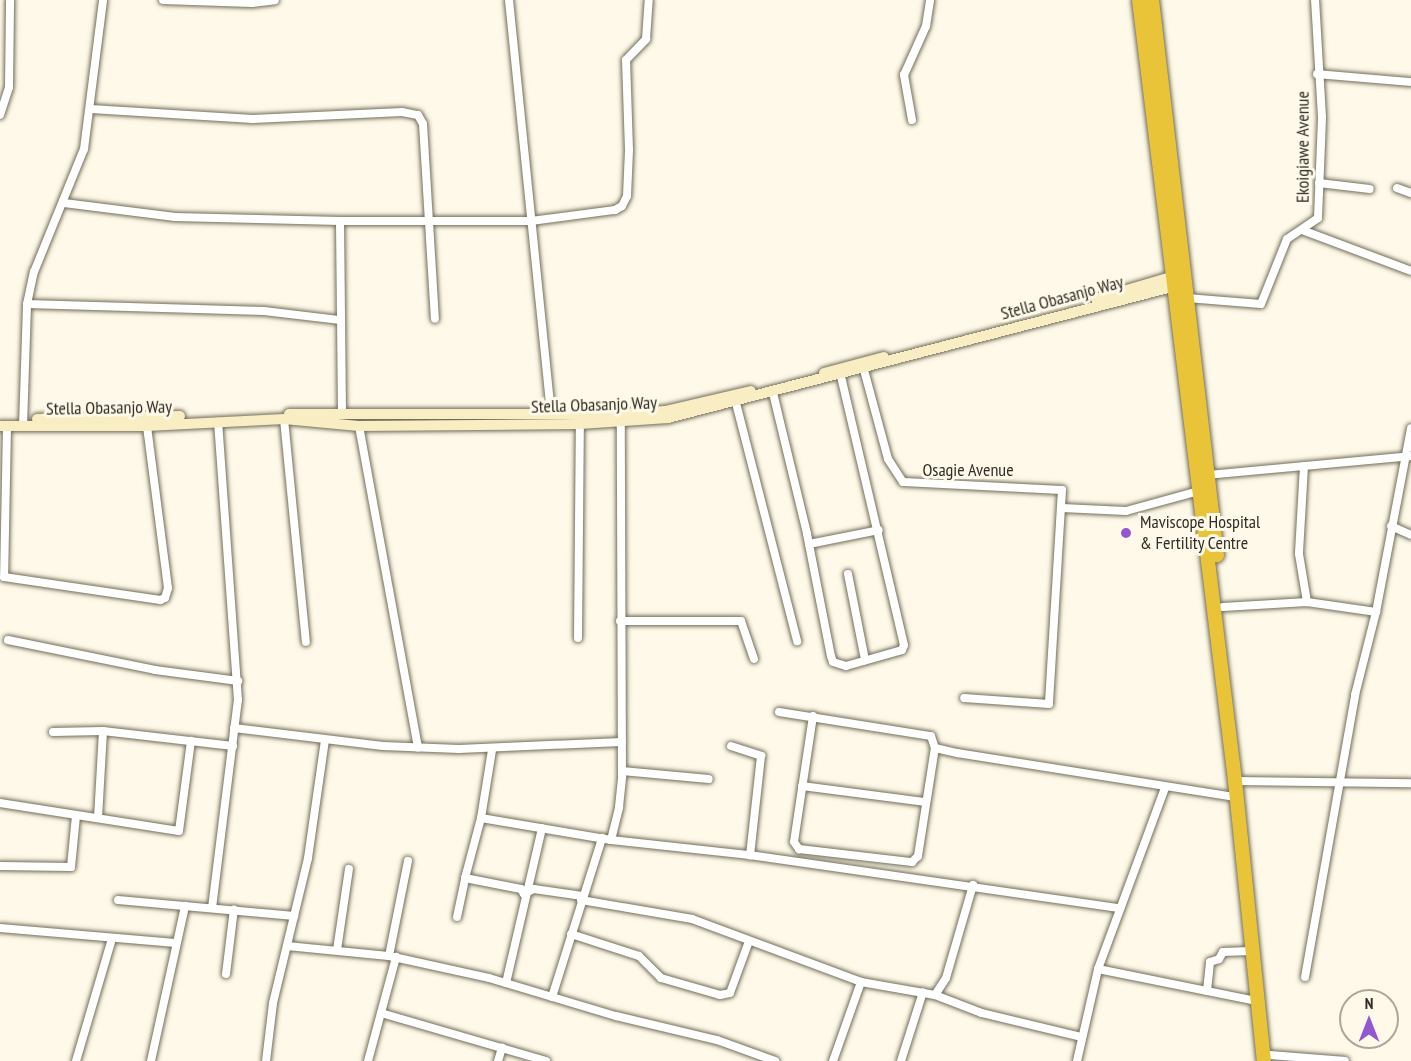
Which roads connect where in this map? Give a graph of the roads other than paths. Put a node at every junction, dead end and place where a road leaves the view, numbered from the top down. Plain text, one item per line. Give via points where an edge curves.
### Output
1 (10, 0) edge
2 (103, 0) edge
3 (163, 0) edge
4 (275, 0) edge
5 (509, 0) edge
6 (649, 0) edge
7 (930, 0) edge
8 (1139, 0) edge
9 (1152, 0) edge
10 (1315, 0) edge
11 (1317, 74) junction
12 (1411, 82) edge
13 (1, 106) edge
14 (91, 110) junction
15 (0, 115) edge
16 (912, 120) dead end
17 (1319, 183) junction
18 (1397, 188) dead end
19 (1370, 189) dead end
20 (1411, 193) edge
21 (64, 202) junction
22 (427, 219) junction
23 (340, 221) junction
24 (531, 221) junction
25 (1302, 230) junction
26 (1411, 271) edge
27 (1171, 282) junction
28 (1187, 298) junction
29 (27, 304) junction
30 (435, 319) dead end
31 (340, 320) junction
32 (864, 370) junction
33 (841, 376) junction
34 (773, 393) junction
35 (736, 403) junction
36 (342, 412) junction
37 (551, 415) junction
38 (621, 418) junction
39 (198, 419) junction
40 (284, 419) junction
41 (23, 422) junction
42 (218, 422) junction
43 (2, 423) edge
44 (580, 424) junction
45 (147, 426) junction
46 (359, 426) junction
47 (1411, 428) edge
48 (1408, 456) edge
49 (1304, 466) junction
50 (1208, 475) junction
51 (1198, 491) junction
52 (1062, 508) junction
53 (1, 515) edge
54 (1391, 526) junction
55 (879, 530) junction
56 (1411, 535) edge
57 (808, 544) junction
58 (848, 574) dead end
59 (2, 578) edge
60 (1307, 602) junction
61 (1223, 607) junction
62 (1376, 612) junction
63 (620, 621) junction
64 (578, 638) dead end
65 (8, 640) dead end
66 (797, 640) dead end
67 (306, 642) dead end
68 (754, 659) dead end
69 (865, 660) junction
70 (238, 681) junction
71 (964, 698) dead end
72 (779, 712) dead end
73 (813, 716) junction
74 (234, 728) junction
75 (103, 731) junction
76 (53, 732) dead end
77 (325, 740) junction
78 (191, 741) junction
79 (622, 742) junction
80 (233, 746) junction
81 (731, 746) dead end
82 (418, 748) junction
83 (935, 748) junction
84 (492, 750) junction
85 (622, 771) junction
86 (710, 779) dead end
87 (1236, 781) junction
88 (1341, 782) junction
89 (1411, 783) edge
90 (802, 786) junction
91 (1165, 788) junction
92 (1236, 797) junction
93 (926, 802) junction
94 (0, 803) edge
95 (76, 816) junction
96 (98, 818) junction
97 (481, 818) junction
98 (542, 828) junction
99 (602, 838) junction
100 (611, 840) junction
101 (750, 855) junction
102 (408, 861) dead end
103 (0, 867) edge
104 (350, 869) dead end
105 (465, 878) junction
106 (973, 885) junction
107 (524, 894) junction
108 (581, 898) junction
109 (118, 900) dead end
110 (185, 906) junction
111 (212, 908) junction
112 (1120, 908) junction
113 (234, 909) junction
114 (294, 916) junction
115 (457, 917) dead end
116 (0, 928) edge
117 (571, 934) junction
118 (112, 939) junction
119 (749, 941) junction
120 (175, 943) junction
121 (287, 946) junction
122 (337, 950) junction
123 (1251, 951) junction
124 (393, 957) junction
125 (1098, 969) junction
126 (226, 974) dead end
127 (1305, 977) dead end
128 (861, 982) junction
129 (506, 983) junction
130 (1207, 991) junction
131 (923, 992) junction
132 (935, 994) junction
133 (552, 998) junction
134 (1256, 1001) junction
135 (381, 1013) junction
136 (1081, 1037) junction
137 (502, 1048) junction
138 (1269, 1059) edge
139 (76, 1061) edge
140 (151, 1061) edge
141 (266, 1061) edge
142 (368, 1061) edge
143 (498, 1061) edge
144 (546, 1061) edge
145 (775, 1061) edge
146 (833, 1061) edge
147 (901, 1061) edge
148 (1077, 1061) edge
149 (1345, 1061) edge

1 - 13 street via 9,87
2 - 14 street
3 - 4 street
5 - 24 street
6 - 24 street via 646,39 626,60 629,150 622,206 596,215
7 - 16 street via 926,26 904,75
8 - 27 highway
9 - 28 highway
10 - 11 street, Ekoigiawe Avenue
11 - 12 street
11 - 17 street, Ekoigiawe Avenue via 1322,117
13 - 15 street
14 - 21 street via 84,149
14 - 22 street via 253,119 410,112 423,123
17 - 19 street
17 - 25 street, Ekoigiawe Avenue via 1318,218
18 - 20 street
21 - 23 street via 175,217
21 - 29 street via 34,272
22 - 23 street
22 - 24 street
22 - 30 street
23 - 31 street
24 - 37 street
25 - 26 street
25 - 28 street, Ekoigiawe Avenue via 1287,240 1261,304
27 - 32 street, Stella Obasanjo Way
27 - 38 street via 806,378 682,408
27 - 51 highway
28 - 50 highway
29 - 31 street via 264,311
29 - 41 street
31 - 36 street
32 - 33 street, Stella Obasanjo Way
32 - 52 street, Osagie Avenue via 888,459 903,482 1056,487 1062,490
33 - 34 street, Stella Obasanjo Way
33 - 55 street
34 - 35 street, Stella Obasanjo Way
34 - 57 street
35 - 38 street, Stella Obasanjo Way via 668,418
35 - 66 street
36 - 37 street
36 - 39 street
37 - 38 street
38 - 44 street, Stella Obasanjo Way
38 - 63 street
39 - 41 street
39 - 42 street, Stella Obasanjo Way
39 - 45 street, Stella Obasanjo Way
40 - 42 street, Stella Obasanjo Way
40 - 46 street, Stella Obasanjo Way
40 - 67 street
41 - 43 street, Stella Obasanjo Way
41 - 45 street, Stella Obasanjo Way
42 - 70 street
43 - 53 street
44 - 46 street, Stella Obasanjo Way
44 - 64 street
45 - 59 street via 168,588 165,598
46 - 82 street
47 - 48 street
48 - 49 street
48 - 54 street
49 - 50 street
49 - 60 street via 1299,554
50 - 61 highway
51 - 52 street via 1126,511
51 - 87 highway
52 - 71 street via 1049,704
53 - 59 street
54 - 56 street
54 - 62 street
55 - 57 street
55 - 69 street via 904,647
57 - 69 street via 833,662 846,666
58 - 69 street
60 - 61 street
60 - 62 street
61 - 87 highway
62 - 88 street via 1355,695
63 - 68 street via 741,621
63 - 79 street
65 - 70 street via 155,670
70 - 74 street
72 - 73 street
73 - 83 street via 931,736
73 - 90 street
74 - 77 street
74 - 80 street
75 - 76 street
75 - 78 street
75 - 96 street
77 - 82 street
77 - 114 street via 308,858
78 - 80 street
78 - 96 street via 179,831
79 - 84 street
79 - 85 street
80 - 111 street
81 - 101 street via 761,756
82 - 84 street
83 - 91 street
83 - 93 street
84 - 97 street
85 - 86 street
85 - 100 street via 620,807
87 - 88 street
87 - 92 highway
87 - 138 highway
88 - 89 street
88 - 127 street
90 - 93 street
90 - 93 street via 794,842 799,849 910,863 918,856
91 - 92 street
91 - 112 street
92 - 123 highway
94 - 95 street
95 - 96 street
95 - 103 street via 71,867
97 - 98 street
97 - 105 street
98 - 99 street
98 - 107 street
99 - 100 street
99 - 108 street
100 - 101 street
101 - 106 street
102 - 124 street
104 - 122 street
105 - 107 street via 521,889
105 - 115 street
106 - 112 street
106 - 132 street via 946,978
107 - 108 street via 534,889
107 - 129 street
108 - 117 street
108 - 119 street via 692,919
109 - 110 street
110 - 111 street
110 - 120 street
111 - 113 street
112 - 125 street
113 - 114 street
113 - 126 street
114 - 121 street
116 - 118 street
117 - 119 street via 639,956 661,978 720,995 730,993
117 - 133 street
118 - 120 street
118 - 139 street
119 - 128 street
120 - 140 street
121 - 122 street
121 - 141 street via 273,1004
122 - 124 street
123 - 130 street via 1223,952 1219,959 1210,962
123 - 134 highway
124 - 129 street
124 - 135 street
125 - 130 street
125 - 136 street
128 - 131 street
128 - 146 street
129 - 133 street
130 - 134 street
131 - 132 street
131 - 147 street
132 - 136 street via 993,1016
133 - 145 street via 717,1040
134 - 138 highway
135 - 137 street
135 - 142 street
136 - 148 street
137 - 143 street
137 - 144 street
138 - 149 street

